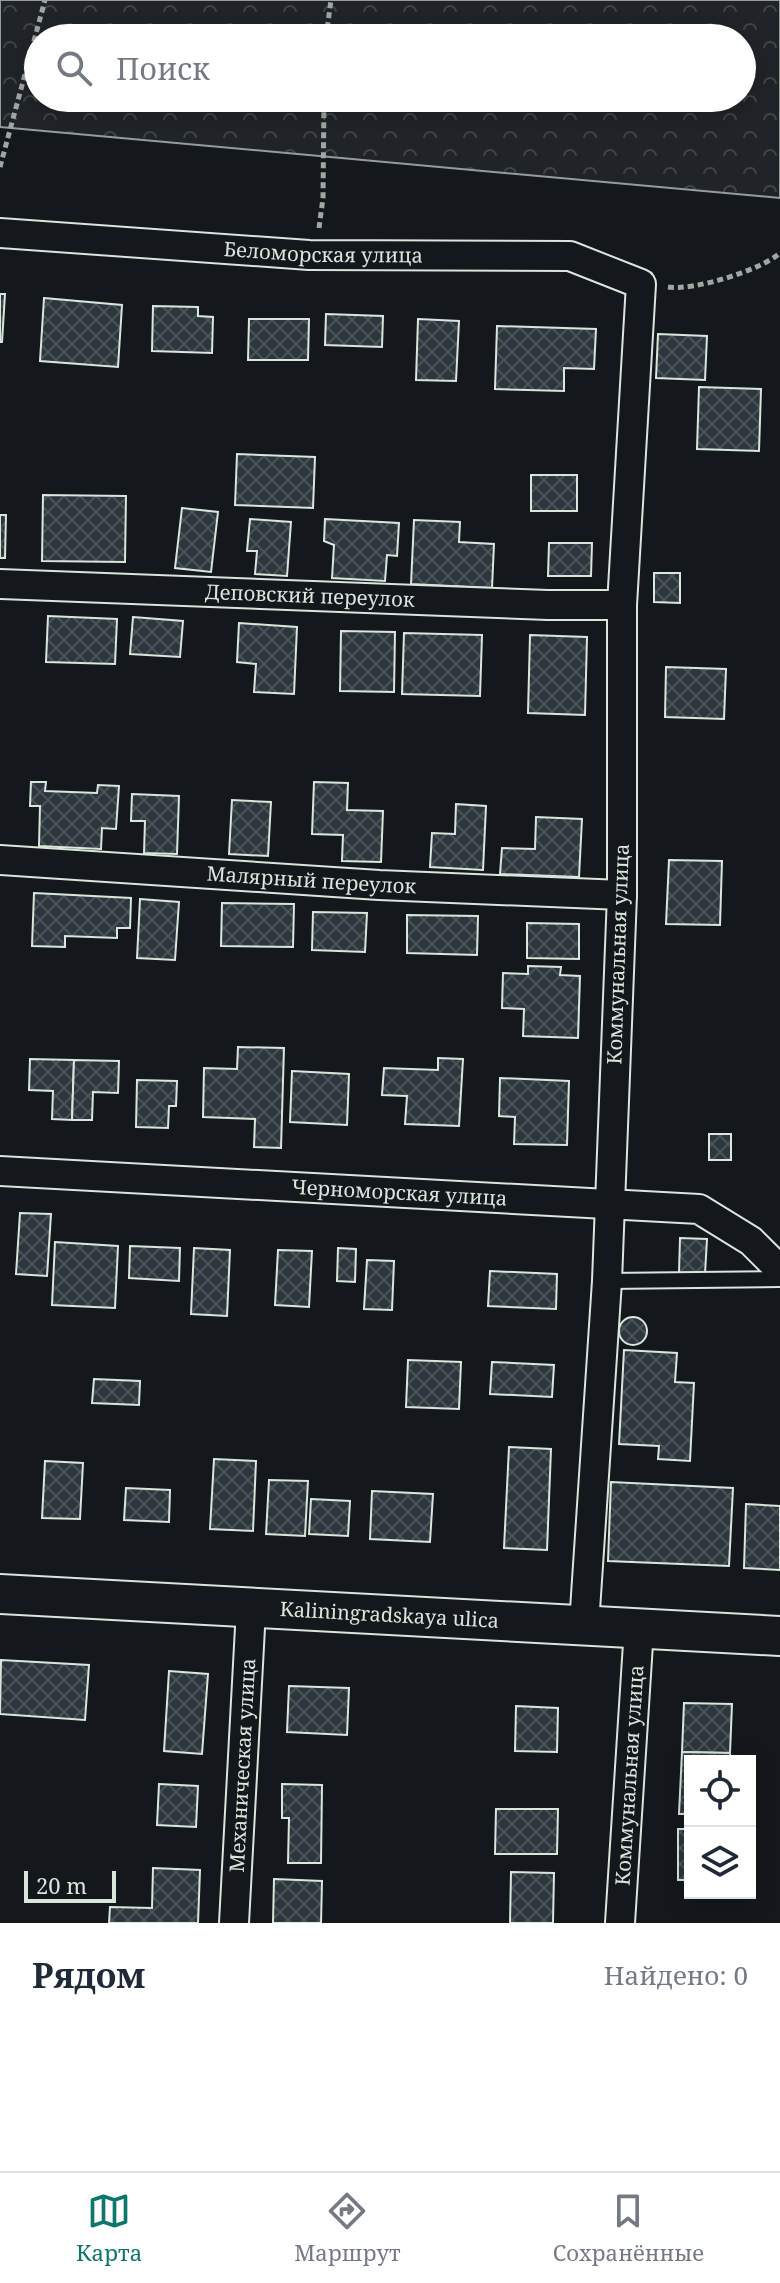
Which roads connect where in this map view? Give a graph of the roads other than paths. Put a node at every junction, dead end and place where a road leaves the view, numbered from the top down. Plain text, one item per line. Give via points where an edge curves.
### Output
1 (0, 233) edge
2 (641, 284) joint
3 (0, 584) edge
4 (622, 605) junction
5 (0, 860) edge
6 (622, 895) junction
7 (0, 1171) edge
8 (609, 1204) junction
9 (780, 1270) edge
10 (780, 1279) edge
11 (607, 1281) junction
12 (0, 1594) edge
13 (251, 1609) junction
14 (584, 1625) junction
15 (639, 1628) junction
16 (780, 1636) edge
17 (234, 1923) edge
18 (620, 1923) edge

1 - 2 street, Беломорская улица via 309,255 570,256
2 - 4 street, Коммунальная улица
3 - 4 street, Деповский переулок
4 - 6 street, Коммунальная улица
5 - 6 street, Малярный переулок
6 - 8 street, Коммунальная улица
7 - 8 street, Черноморская улица
8 - 9 street, Черноморская улица via 699,1209 751,1241
8 - 11 street, Коммунальная улица
10 - 11 lane
11 - 14 street, Коммунальная улица
12 - 13 main road, Kaliningradskaya ulica
13 - 14 main road, Kaliningradskaya ulica
13 - 17 street, Механическая улица
14 - 15 main road, Kaliningradskaya ulica
15 - 16 main road, Kaliningradskaya ulica
15 - 18 street, Коммунальная улица

